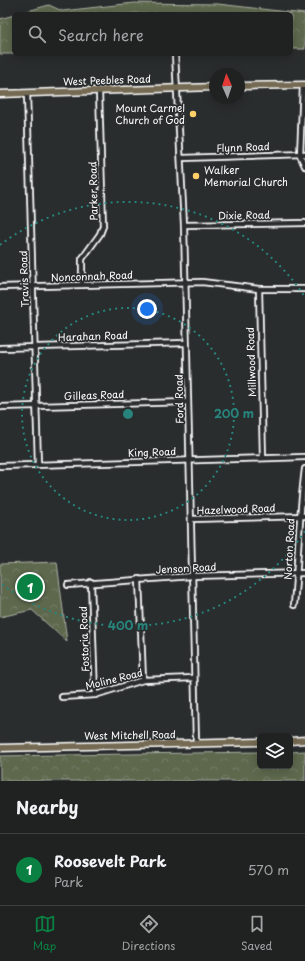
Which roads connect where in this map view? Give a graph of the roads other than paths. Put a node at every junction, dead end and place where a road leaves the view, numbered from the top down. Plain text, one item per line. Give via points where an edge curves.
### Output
1 (175, 56) edge
2 (304, 85) edge
3 (245, 86) edge
4 (209, 87) edge
5 (177, 88) junction
6 (99, 91) junction
7 (27, 93) junction
8 (0, 94) edge
9 (302, 155) edge
10 (182, 158) junction
11 (305, 166) edge
12 (305, 223) edge
13 (184, 225) junction
14 (184, 282) junction
15 (82, 285) junction
16 (33, 286) junction
17 (0, 287) edge
18 (259, 289) junction
19 (305, 289) edge
20 (186, 343) junction
21 (35, 347) junction
22 (0, 348) edge
23 (188, 402) junction
24 (37, 406) junction
25 (0, 407) edge
26 (305, 457) edge
27 (263, 458) junction
28 (189, 460) junction
29 (38, 464) junction
30 (0, 466) edge
31 (305, 469) edge
32 (299, 516) junction
33 (305, 516) edge
34 (191, 520) junction
35 (297, 573) junction
36 (305, 573) edge
37 (192, 576) junction
38 (139, 579) junction
39 (91, 582) junction
40 (68, 585) dead end
41 (294, 605) dead end
42 (194, 678) junction
43 (143, 680) junction
44 (95, 695) junction
45 (62, 697) dead end
46 (305, 740) edge
47 (293, 741) edge
48 (257, 742) edge
49 (196, 743) junction
50 (0, 748) edge

1 - 5 street, Ford Road
2 - 3 main road
2 - 9 street
4 - 5 main road, West Peebles Road
5 - 6 main road, West Peebles Road
5 - 10 street, Ford Road
6 - 7 main road, West Peebles Road
6 - 15 street, Parker Road via 103,226 82,259
7 - 8 main road, West Peebles Road
7 - 16 street, Travis Road
9 - 10 street, Flynn Road
9 - 11 street
10 - 13 street, Ford Road
12 - 13 street, Dixie Road
13 - 14 street, Ford Road
14 - 15 street, Nonconnah Road
14 - 18 street, Nonconnah Road
14 - 20 street, Ford Road
15 - 16 street, Nonconnah Road
16 - 17 street, Nonconnah Road
16 - 21 street, Travis Road
18 - 19 street, Nonconnah Road
18 - 27 street, Millwood Road
20 - 21 street, Harahan Road
20 - 23 street, Ford Road
21 - 22 street, Harahan Road
21 - 24 street, Travis Road
23 - 24 street, Gilleas Road
23 - 28 street, Ford Road
24 - 25 street, Gilleas Road
24 - 29 street, Travis Road
26 - 27 street, King Road
27 - 28 street, King Road
28 - 29 street, King Road
28 - 34 street, Ford Road
29 - 30 street, King Road
31 - 32 street, Norton Road
32 - 33 street, Hazelwood Road
32 - 34 street, Hazelwood Road
32 - 35 street, Norton Road
34 - 37 street, Ford Road
35 - 36 street, Jenson Road
35 - 37 street, Jenson Road
35 - 41 street, Norton Road
37 - 38 street, Jenson Road
37 - 42 street, Ford Road
38 - 39 street, Jenson Road
38 - 43 street
39 - 40 street, Jenson Road
39 - 44 street, Fostoria Road
42 - 43 street, Moline Road
42 - 49 street, Ford Road
43 - 44 street, Moline Road
44 - 45 street, Moline Road
46 - 47 main road
48 - 49 main road, West Mitchell Road
49 - 50 main road, West Mitchell Road

